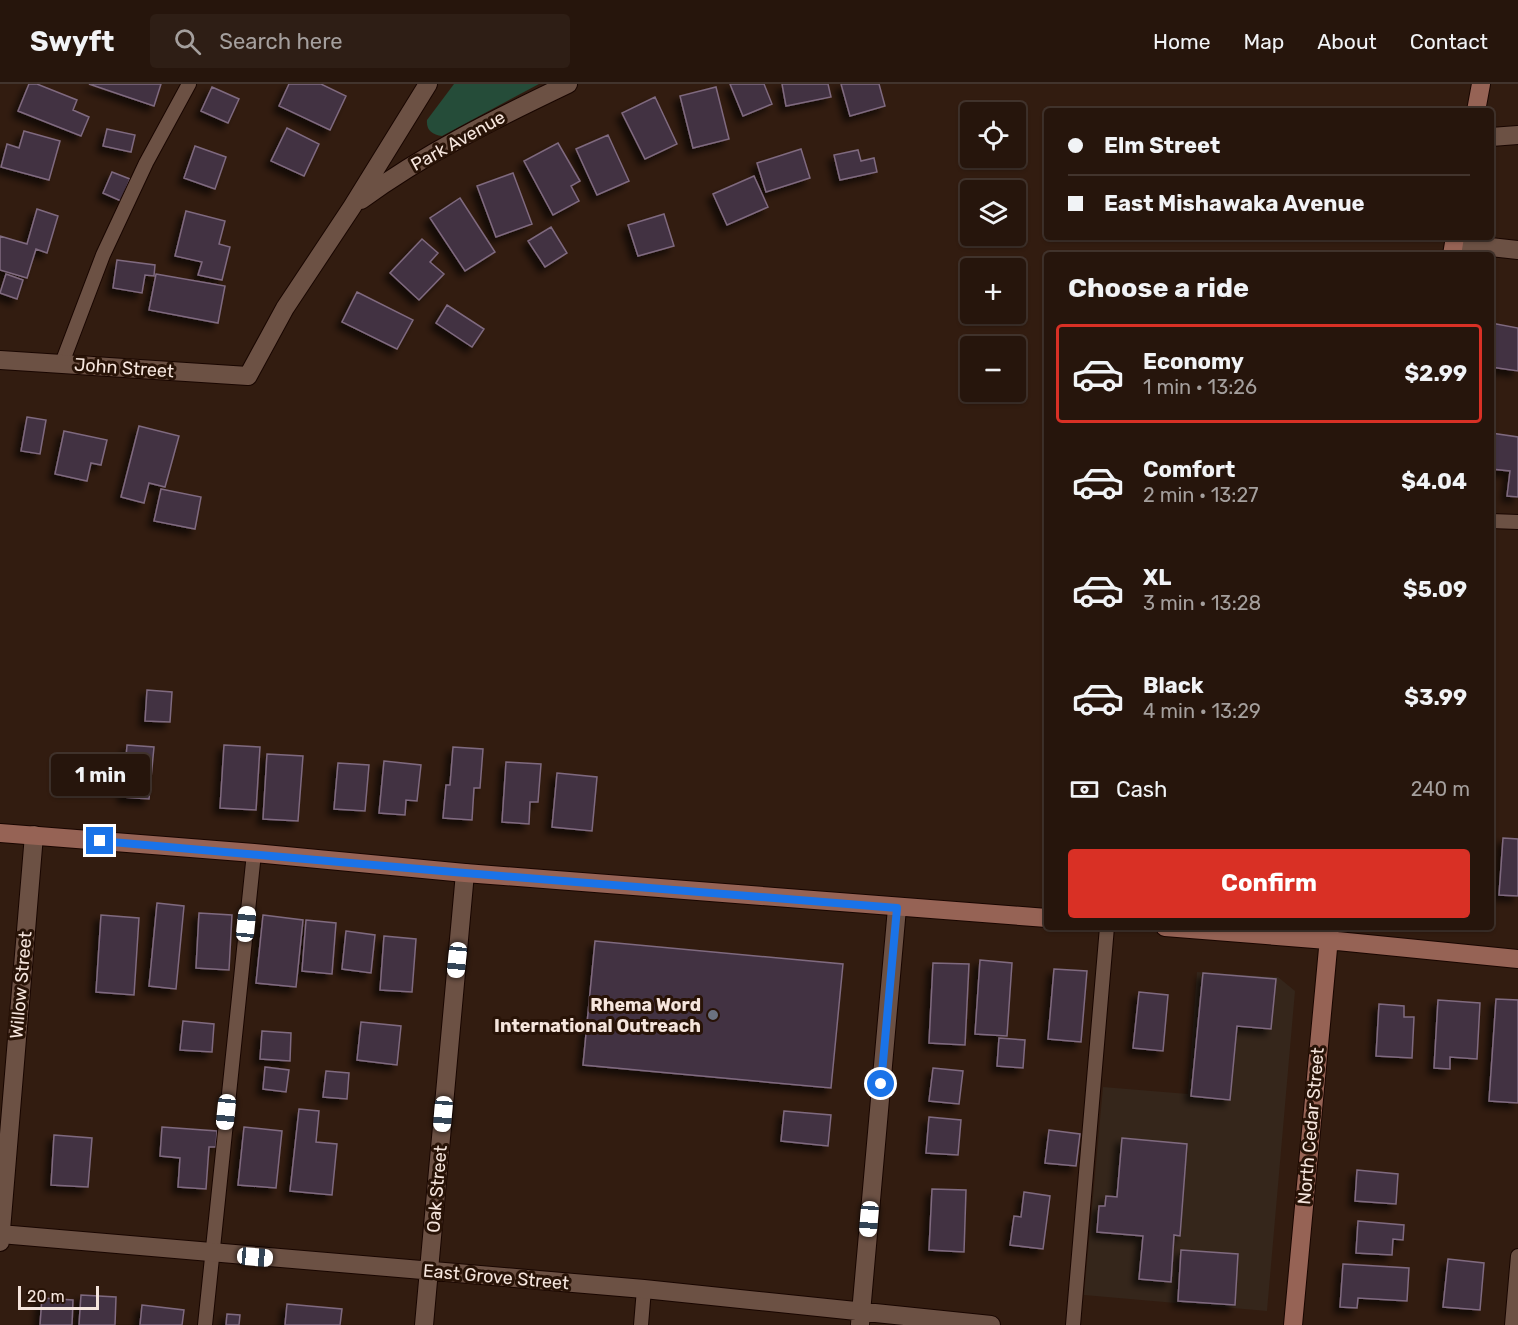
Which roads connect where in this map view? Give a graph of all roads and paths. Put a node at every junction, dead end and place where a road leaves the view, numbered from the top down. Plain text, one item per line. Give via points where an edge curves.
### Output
1 (189, 84) edge
2 (428, 84) edge
3 (568, 84) edge
4 (1480, 84) edge
5 (1476, 108) edge
6 (1518, 135) edge
7 (1494, 137) edge
8 (352, 207) junction
9 (1453, 245) edge
10 (1518, 250) edge
11 (0, 360) edge
12 (62, 363) junction
13 (248, 376) joint
14 (1494, 520) edge
15 (1518, 522) edge
16 (0, 832) edge
17 (34, 835) junction
18 (254, 853) junction
19 (465, 873) junction
20 (897, 908) junction
21 (1044, 918) edge
22 (1107, 930) edge
23 (1235, 930) edge
24 (1328, 934) edge
25 (1518, 959) edge
26 (0, 1234) edge
27 (0, 1242) edge
28 (212, 1253) junction
29 (1518, 1256) edge
30 (429, 1271) junction
31 (644, 1289) junction
32 (860, 1319) edge
33 (205, 1325) edge
34 (424, 1325) edge
35 (640, 1325) edge
36 (991, 1325) edge
37 (1073, 1325) edge
38 (1293, 1325) edge
39 (1512, 1325) edge

1 - 12 lane via 103,255
2 - 8 street, Park Avenue
3 - 8 street, Park Avenue via 430,155
4 - 5 street
6 - 7 street
8 - 13 street, Park Avenue via 285,308
9 - 10 street
11 - 12 street, John Street
12 - 13 street, John Street
14 - 15 lane
16 - 17 street
17 - 18 street
17 - 26 street, Willow Street
18 - 19 street
18 - 28 lane
19 - 20 street
19 - 30 street, Oak Street
20 - 21 street
20 - 32 street
22 - 37 lane
23 - 24 street
24 - 25 street
24 - 38 street, North Cedar Street
26 - 27 street, Willow Street
26 - 28 street, East Grove Street
28 - 30 street, East Grove Street
28 - 33 lane
29 - 39 lane
30 - 31 street, East Grove Street
30 - 34 street, Oak Street
31 - 32 street, East Grove Street
31 - 35 lane
32 - 36 street, East Grove Street

